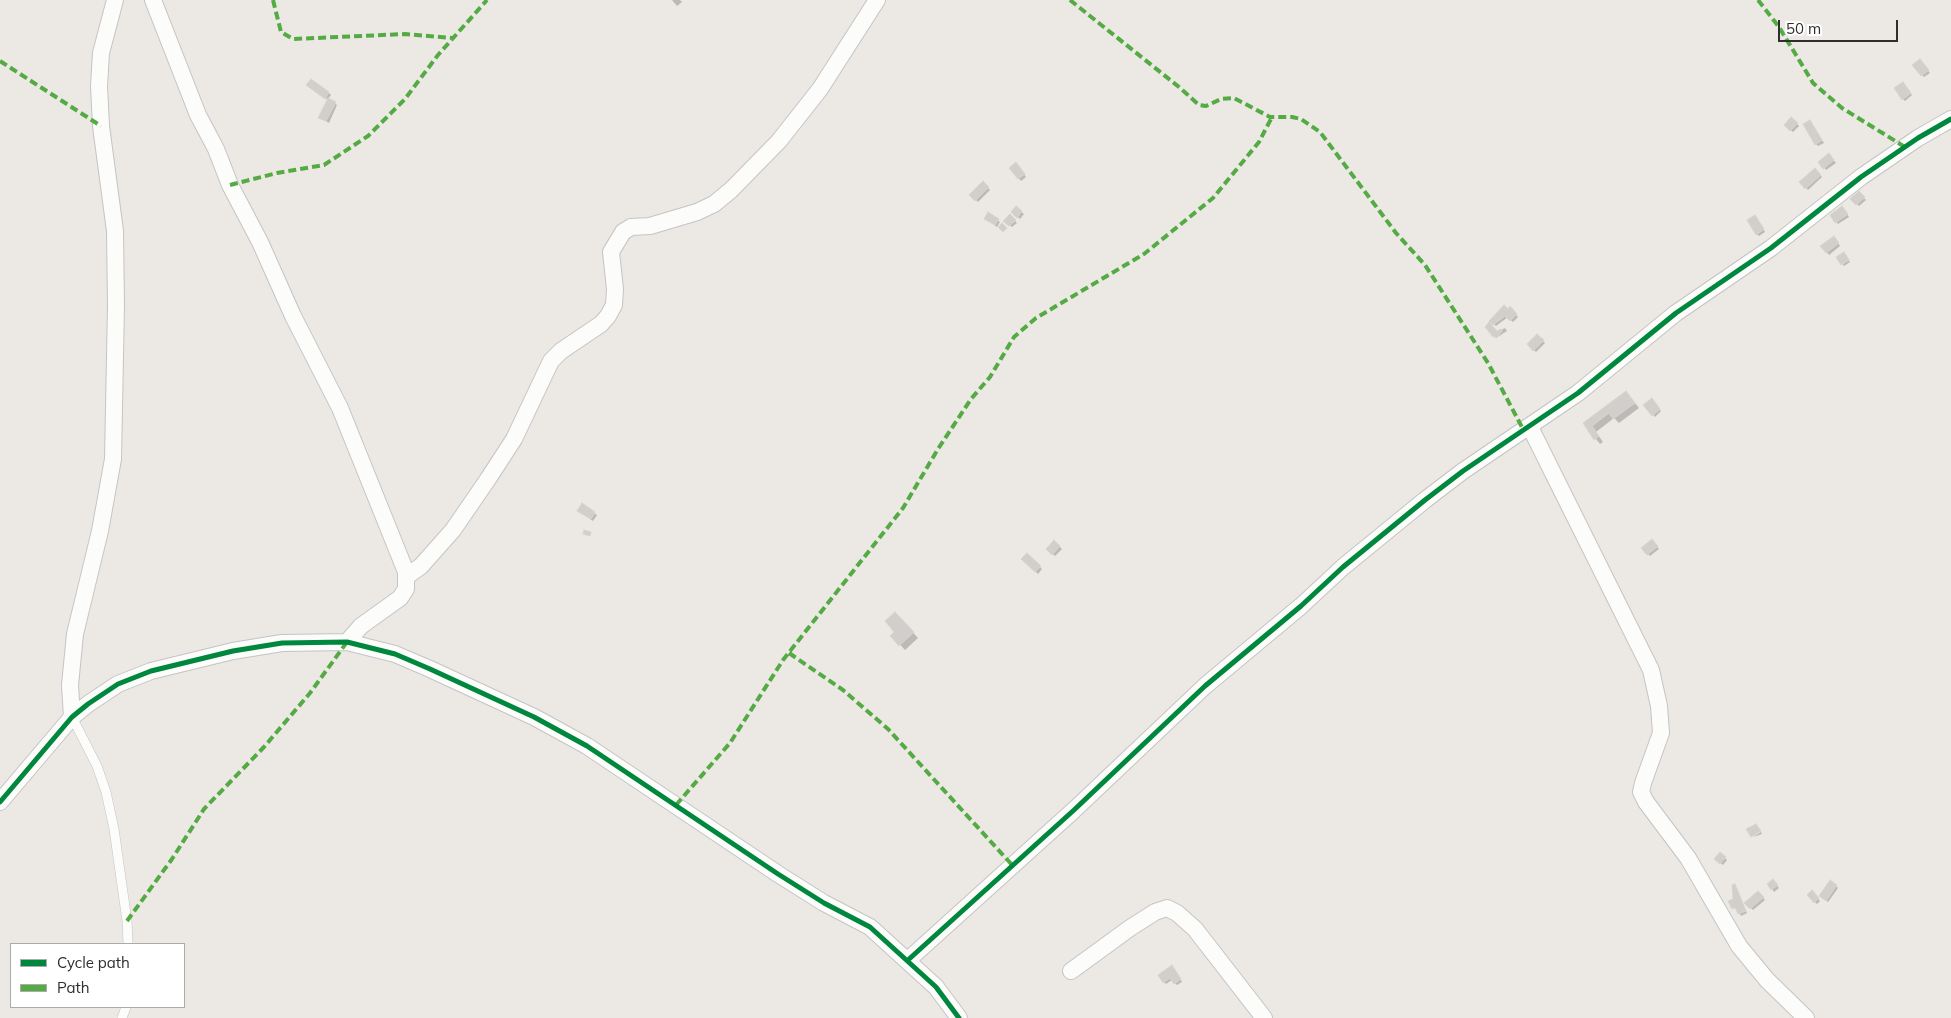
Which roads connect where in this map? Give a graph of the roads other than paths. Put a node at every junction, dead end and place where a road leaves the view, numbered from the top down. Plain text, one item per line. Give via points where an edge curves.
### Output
1 (115, 0) edge
2 (153, 0) edge
3 (870, 3) edge
4 (1951, 119) edge
5 (1530, 427) junction
6 (406, 577) junction
7 (348, 642) junction
8 (72, 717) junction
9 (0, 802) edge
10 (128, 943) edge
11 (908, 960) junction
12 (1071, 971) dead end
13 (959, 1018) edge
14 (1264, 1018) edge
15 (1806, 1018) edge

1 - 8 street via 101,53 98,86 115,231 113,459 100,531 74,634 70,685
2 - 6 street via 198,115 230,185 340,408 397,547
3 - 6 street via 820,89 779,141 731,190 714,204 697,212 650,226 631,227 623,232 611,252 615,289 614,305 608,316 551,361 514,439 488,479 453,530 421,566
4 - 5 street via 1861,177 1812,218 1699,296 1578,393
5 - 11 street via 1463,470 1343,567 1205,686
5 - 15 street via 1604,580 1652,670 1661,733 1643,782 1646,802 1688,858 1738,946
6 - 7 street via 406,589 400,598 361,626
7 - 8 street via 282,643 151,671 118,684
7 - 11 street via 395,654 473,687 587,746 778,874 824,903 870,926
8 - 9 street
8 - 10 lane via 97,766 106,792 114,829
11 - 13 street via 936,987
12 - 14 street via 1130,928 1167,908 1194,929

